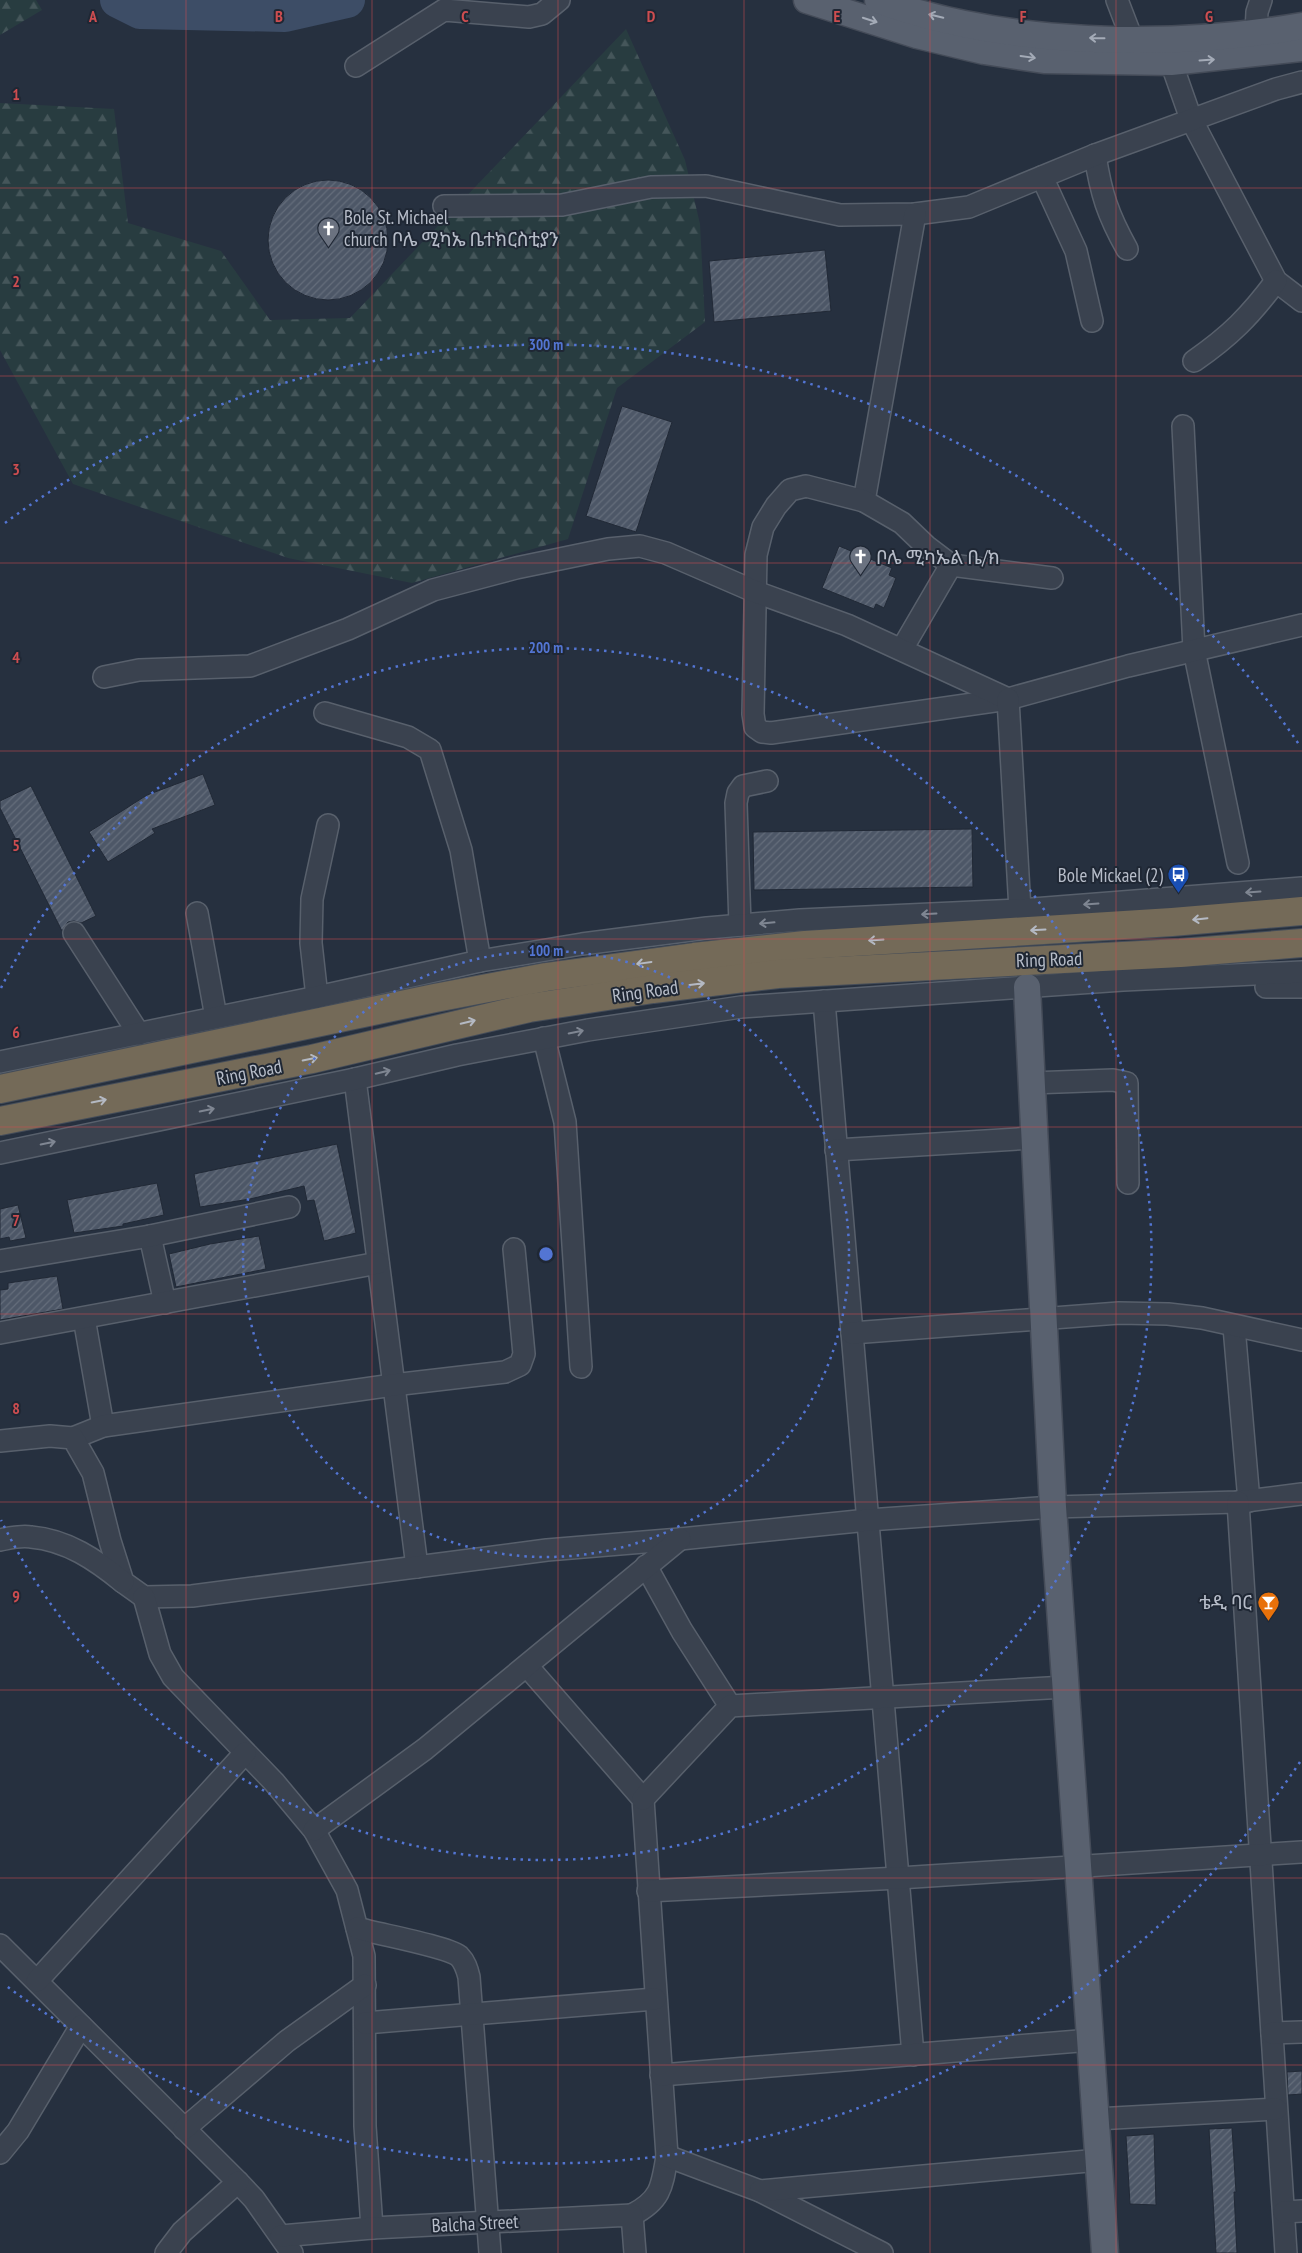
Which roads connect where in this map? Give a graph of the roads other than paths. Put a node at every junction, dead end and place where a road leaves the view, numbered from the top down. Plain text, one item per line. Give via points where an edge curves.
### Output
1 (559, 0) edge
2 (807, 0) edge
3 (878, 0) edge
4 (1261, 0) edge
5 (1120, 7) edge
6 (1302, 26) edge
7 (1256, 32) junction
8 (1132, 39) junction
9 (1302, 48) edge
10 (1170, 62) junction
11 (356, 66) dead end
12 (1302, 82) edge
13 (1192, 119) junction
14 (1095, 155) junction
15 (1042, 178) junction
16 (444, 206) dead end
17 (915, 214) junction
18 (1127, 249) dead end
19 (1276, 281) junction
20 (1302, 301) edge
21 (1092, 321) dead end
22 (1194, 361) dead end
23 (1183, 426) dead end
24 (864, 501) junction
25 (951, 565) junction
26 (1052, 578) dead end
27 (756, 592) junction
28 (1302, 625) edge
29 (902, 648) junction
30 (1194, 650) junction
31 (104, 677) dead end
32 (1008, 699) junction
33 (325, 712) dead end
34 (767, 781) dead end
35 (328, 825) dead end
36 (1238, 862) dead end
37 (1302, 888) edge
38 (1020, 910) junction
39 (1302, 911) edge
40 (196, 913) dead end
41 (740, 925) junction
42 (74, 933) dead end
43 (1302, 944) edge
44 (480, 961) junction
45 (1302, 972) edge
46 (1123, 980) junction
47 (1027, 987) junction
48 (1302, 987) edge
49 (317, 997) junction
50 (824, 1001) junction
51 (216, 1017) junction
52 (139, 1034) junction
53 (544, 1038) junction
54 (0, 1062) edge
55 (355, 1079) junction
56 (1032, 1083) junction
57 (0, 1089) edge
58 (0, 1121) edge
59 (1034, 1138) junction
60 (836, 1150) junction
61 (0, 1153) edge
62 (1128, 1183) dead end
63 (289, 1207) dead end
64 (150, 1236) junction
65 (514, 1249) dead end
66 (0, 1261) edge
67 (378, 1262) junction
68 (165, 1303) junction
69 (84, 1318) junction
70 (1044, 1319) junction
71 (1234, 1327) junction
72 (0, 1333) edge
73 (852, 1333) junction
74 (1302, 1340) edge
75 (581, 1367) dead end
76 (393, 1386) junction
77 (103, 1426) junction
78 (73, 1438) junction
79 (0, 1440) edge
80 (1302, 1494) edge
81 (1243, 1501) junction
82 (1053, 1508) junction
83 (868, 1520) junction
84 (680, 1539) junction
85 (0, 1540) edge
86 (646, 1566) junction
87 (417, 1567) junction
88 (123, 1582) junction
89 (144, 1597) junction
90 (527, 1666) junction
91 (1066, 1687) junction
92 (883, 1696) junction
93 (730, 1706) junction
94 (245, 1753) junction
95 (643, 1799) junction
96 (314, 1830) junction
97 (1302, 1852) edge
98 (1260, 1855) junction
99 (1078, 1866) junction
100 (899, 1878) junction
101 (648, 1892) junction
102 (357, 1928) junction
103 (0, 1944) edge
104 (37, 1982) junction
105 (365, 1986) junction
106 (655, 1999) junction
107 (472, 2014) junction
108 (365, 2023) junction
109 (81, 2026) junction
110 (1302, 2032) edge
111 (1272, 2033) junction
112 (1091, 2040) junction
113 (913, 2055) junction
114 (661, 2075) junction
115 (1276, 2109) junction
116 (1096, 2119) junction
117 (184, 2129) junction
118 (0, 2153) edge
119 (667, 2156) junction
120 (1099, 2160) junction
121 (238, 2182) junction
122 (760, 2191) junction
123 (1293, 2211) edge
124 (632, 2215) junction
125 (486, 2223) junction
126 (372, 2228) junction
127 (287, 2244) edge
128 (166, 2253) edge
129 (490, 2253) edge
130 (635, 2253) edge
131 (882, 2253) edge
132 (1105, 2253) edge
133 (1286, 2253) edge

1 - 11 street via 542,14 529,18 444,10
2 -> 10 main road via 917,35 984,51 1044,60
8 -> 3 main road via 1057,37 981,26 898,8
4 - 7 street
5 - 8 street
6 - 7 main road
7 - 8 main road via 1209,38
10 -> 9 main road
10 - 13 street
12 - 13 street
13 - 14 street
13 - 19 street
14 - 15 street
14 - 18 street via 1110,217
15 - 17 street via 969,207
15 - 21 street via 1076,251
16 - 17 street via 562,205 651,187 706,186 840,215
17 - 24 street
19 - 20 street
19 - 22 street via 1250,315
23 - 30 street
24 - 25 street via 902,523
24 - 27 street via 824,488 806,486 790,490 763,527 756,555
25 - 26 street
25 - 29 street
27 - 29 street
27 - 31 street via 666,553 640,546 608,549 433,590 348,629 250,666 139,670
27 - 32 street via 753,714 755,727 762,732
28 - 30 street
29 - 32 street
30 - 32 street
30 - 36 street
32 - 38 street
33 - 44 street via 408,737 430,750 461,850
34 - 41 street via 743,786 736,803
35 - 49 street via 312,899 311,942
37 -> 38 street
38 -> 41 street
39 -> 57 highway, Ring Road via 805,945 556,975
40 - 51 street
41 - 44 street via 582,944
42 - 52 street
58 -> 43 highway, Ring Road via 312,1059 530,1008 653,989 778,974
44 - 49 street
45 - 46 street
46 - 47 street
46 - 48 street via 1215,988
47 - 50 street
47 - 56 main road
49 - 51 street
53 -> 50 street via 741,1007
50 - 60 street
51 - 52 street
52 - 54 street
55 -> 53 street
53 - 75 street via 565,1122
61 -> 55 street
55 - 67 street
56 - 59 main road
56 - 62 street via 1113,1080 1127,1083
59 - 60 street
59 - 70 main road
60 - 73 street
63 - 64 street
64 - 66 street
64 - 68 street
65 - 76 street via 524,1354 520,1365 505,1372
67 - 68 street
67 - 76 street
68 - 69 street
69 - 72 street
69 - 77 street
70 - 71 street via 1119,1313 1168,1314 1202,1318
70 - 73 street
70 - 82 main road
71 - 74 street
71 - 81 street
73 - 83 street
76 - 77 street
76 - 87 street
77 - 78 street
78 - 79 street via 50,1436
78 - 88 street via 93,1473
80 - 81 street
81 - 82 street
81 - 98 street
82 - 83 street
82 - 91 main road
83 - 84 street
83 - 92 street
84 - 86 street
84 - 87 street via 547,1550
85 - 88 street via 30,1536 64,1545 94,1559
86 - 90 street
86 - 93 street via 682,1632
87 - 89 street via 192,1596
88 - 89 street
89 - 94 street via 160,1654 173,1677
90 - 95 street
90 - 96 street via 425,1750
91 - 92 street
91 - 99 main road
92 - 93 street
92 - 100 street
93 - 95 street
94 - 96 street
94 - 104 street
95 - 101 street
96 - 102 street via 346,1890
97 - 98 street
98 - 99 street
98 - 111 street
99 - 100 street
99 - 112 main road
100 - 101 street
100 - 113 street
101 - 106 street
102 - 105 street via 364,1956
102 - 107 street via 458,1956 466,1964
103 - 104 street
104 - 109 street
105 - 108 street
105 - 117 street via 287,2041
106 - 107 street
106 - 114 street
107 - 108 street
107 - 125 street
108 - 126 street via 365,2126
109 - 117 street
109 - 118 street via 18,2131
110 - 111 street
111 - 115 street
112 - 113 street
112 - 116 main road
113 - 114 street
114 - 119 street
115 - 116 street
115 - 123 street
116 - 120 main road
117 - 121 street
119 - 122 street
119 - 124 street via 658,2195 648,2207
120 - 122 street
120 - 132 main road
121 - 127 street
121 - 128 street via 182,2232
122 - 131 street
123 - 133 street
124 - 125 street, Balcha Street
124 - 130 street
125 - 126 street, Balcha Street
125 - 129 street
126 - 127 street, Balcha Street

